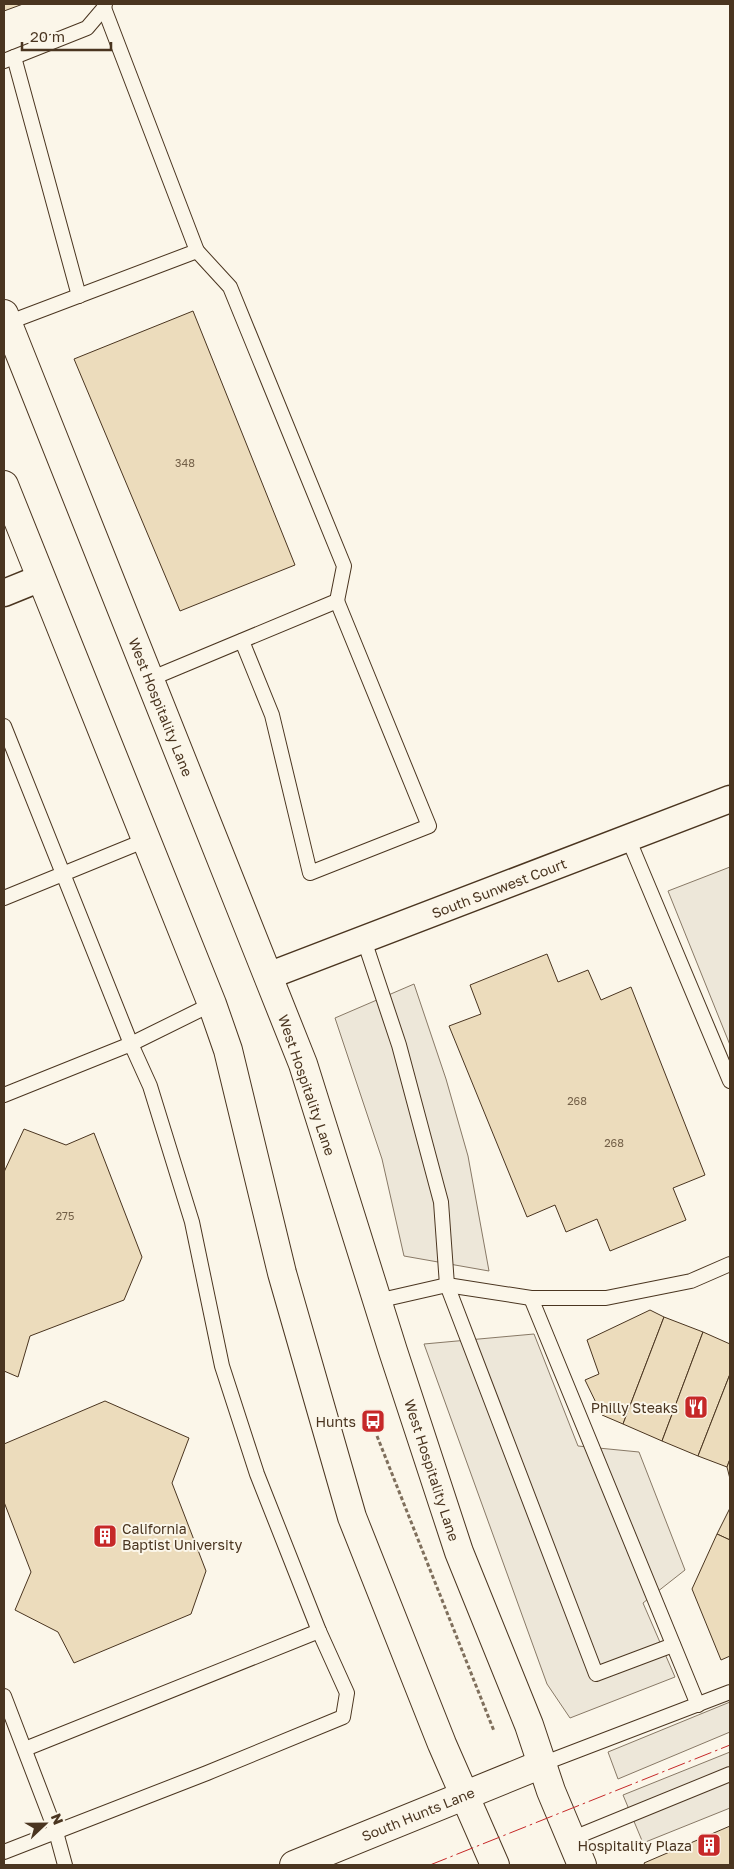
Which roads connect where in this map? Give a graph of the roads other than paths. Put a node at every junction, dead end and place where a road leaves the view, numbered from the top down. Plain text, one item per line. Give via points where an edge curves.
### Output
1 (105, 6) edge
2 (9, 59) edge
3 (197, 251) junction
4 (79, 296) junction
5 (6, 319) edge
6 (4, 485) edge
7 (41, 578) junction
8 (4, 593) edge
9 (337, 601) junction
10 (242, 641) junction
11 (150, 679) junction
12 (4, 726) edge
13 (730, 799) edge
14 (628, 838) junction
15 (146, 840) junction
16 (62, 875) junction
17 (4, 898) edge
18 (364, 940) junction
19 (268, 976) junction
20 (212, 1004) junction
21 (131, 1044) junction
22 (730, 1081) edge
23 (4, 1095) edge
24 (730, 1264) edge
25 (447, 1285) junction
26 (531, 1298) junction
27 (377, 1301) junction
28 (319, 1632) junction
29 (673, 1644) junction
30 (730, 1692) edge
31 (4, 1696) edge
32 (698, 1705) junction
33 (25, 1749) junction
34 (542, 1764) junction
35 (730, 1774) edge
36 (465, 1795) junction
37 (56, 1832) junction
38 (571, 1839) junction
39 (4, 1852) edge
40 (66, 1865) edge
41 (294, 1865) edge
42 (495, 1865) edge
43 (582, 1865) edge

1 - 2 lane via 87,28
1 - 3 lane
2 - 4 lane
3 - 4 lane
3 - 9 lane via 230,287 344,566
4 - 5 lane
5 - 11 main road, West Hospitality Lane
6 - 7 main road
7 - 8 street
7 - 15 main road
9 - 10 lane
9 - 10 lane via 429,826 310,873 272,715
10 - 11 lane
11 - 19 main road, West Hospitality Lane
12 - 16 lane
13 - 14 street, South Sunwest Court
14 - 18 street, South Sunwest Court
14 - 22 lane
15 - 16 lane
15 - 20 main road
16 - 17 lane
16 - 21 lane
18 - 19 street, South Sunwest Court
18 - 25 lane via 399,1045 441,1202
19 - 27 main road, West Hospitality Lane via 303,1064
20 - 21 lane
20 - 36 main road via 236,1077 282,1273 352,1517
21 - 23 lane
21 - 28 lane via 150,1086 192,1222 222,1366 257,1474
24 - 26 lane via 691,1281 606,1298
25 - 26 lane
25 - 27 lane
25 - 29 lane via 596,1674
26 - 29 lane
27 - 34 main road, West Hospitality Lane via 459,1552
28 - 33 lane
28 - 37 lane via 347,1693 343,1717
29 - 32 lane
30 - 32 lane
31 - 33 lane
32 - 34 lane
33 - 37 lane
34 - 36 main road, South Hunts Lane
34 - 38 main road, West Hospitality Lane
35 - 38 lane
36 - 41 main road, South Hunts Lane
36 - 42 main road
37 - 39 lane
37 - 40 lane
38 - 43 main road, West Hospitality Lane

